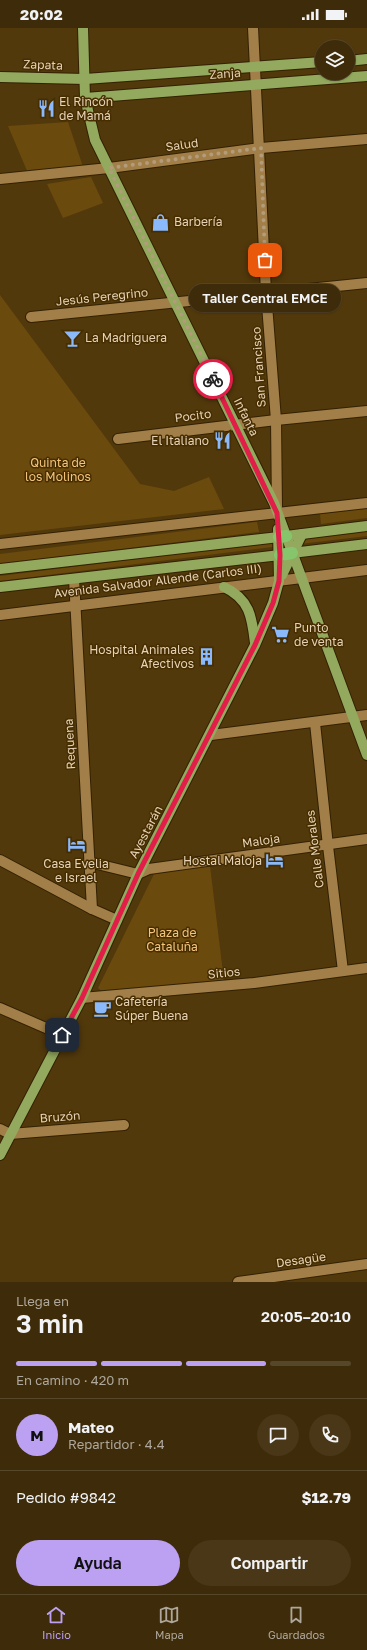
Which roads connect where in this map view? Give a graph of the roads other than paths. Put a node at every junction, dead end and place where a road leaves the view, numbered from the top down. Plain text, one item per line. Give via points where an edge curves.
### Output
1 (83, 28) edge
2 (253, 28) edge
3 (367, 59) edge
4 (355, 60) edge
5 (315, 63) edge
6 (255, 67) junction
7 (367, 76) edge
8 (0, 77) edge
9 (84, 79) junction
10 (256, 85) junction
11 (85, 98) junction
12 (367, 139) edge
13 (261, 148) junction
14 (109, 168) junction
15 (0, 179) edge
16 (367, 283) edge
17 (266, 292) junction
18 (175, 302) junction
19 (31, 317) dead end
20 (367, 411) edge
21 (276, 420) junction
22 (234, 424) junction
23 (118, 439) dead end
24 (367, 503) edge
25 (277, 513) junction
26 (367, 526) edge
27 (302, 534) junction
28 (282, 536) junction
29 (0, 544) edge
30 (367, 544) edge
31 (286, 554) junction
32 (0, 569) edge
33 (367, 570) edge
34 (302, 578) junction
35 (74, 579) junction
36 (279, 581) junction
37 (0, 587) edge
38 (224, 588) junction
39 (77, 605) junction
40 (0, 614) edge
41 (255, 645) junction
42 (367, 715) edge
43 (354, 717) junction
44 (315, 723) junction
45 (211, 735) junction
46 (367, 755) edge
47 (367, 839) edge
48 (328, 846) junction
49 (0, 860) edge
50 (89, 862) junction
51 (138, 874) junction
52 (92, 908) junction
53 (117, 920) junction
54 (367, 968) edge
55 (344, 971) junction
56 (82, 998) junction
57 (0, 1008) edge
58 (62, 1035) junction
59 (124, 1126) dead end
60 (0, 1129) edge
61 (10, 1134) junction
62 (0, 1155) edge
63 (367, 1264) edge
64 (238, 1282) edge

1 - 9 main road
2 - 6 street, San Francisco
3 - 4 main road
5 - 6 main road, Zanja
6 - 9 main road, Zanja
6 - 10 street, San Francisco
7 - 10 main road, Zanja
8 - 9 main road, Zapata
9 - 11 main road, Infanta
10 - 11 main road, Zanja
10 - 13 street, San Francisco
11 - 14 main road, Infanta via 95,140
12 - 13 street, Salud
13 - 14 street, Salud
13 - 17 street, San Francisco
14 - 15 street, Salud
14 - 18 main road, Infanta
16 - 17 street, Jesús Peregrino
17 - 18 street, Jesús Peregrino
17 - 21 street, San Francisco
18 - 19 street, Jesús Peregrino
18 - 22 main road, Infanta
20 - 21 street, Pocito
21 - 22 street, Pocito
21 - 25 street, San Francisco
22 - 23 street, Pocito
22 - 25 main road, Infanta
24 - 25 street
25 - 28 main road, Infanta
25 - 29 street
26 - 27 main road
27 - 28 main road
27 - 31 main road
28 - 31 main road, Infanta
28 - 32 main road
30 - 31 main road, Avenida Salvador Allende (Carlos III)
31 - 34 main road, Infanta
31 - 35 main road, Avenida Salvador Allende (Carlos III)
31 - 36 main road, Ayestarán
33 - 34 street, Avenida Salvador Allende (Carlos III)
34 - 36 street, Avenida Salvador Allende (Carlos III)
34 - 43 main road, Infanta
35 - 37 main road, Avenida Salvador Allende (Carlos III)
35 - 39 street, Requena
36 - 38 street, Avenida Salvador Allende (Carlos III)
36 - 41 main road, Ayestarán via 273,603
38 - 39 street, Avenida Salvador Allende (Carlos III)
38 - 41 main road via 239,596 250,613
39 - 40 street, Avenida Salvador Allende (Carlos III)
39 - 50 street, Requena
41 - 45 main road, Ayestarán
42 - 43 street
43 - 44 street
43 - 46 main road, Infanta
44 - 45 street
44 - 48 street, Calle Morales
45 - 51 main road, Ayestarán
47 - 48 street, Maloja
48 - 51 street, Maloja via 149,869
48 - 55 street, Calle Morales
49 - 52 street
50 - 51 street
50 - 52 street, Requena
51 - 53 main road, Ayestarán
52 - 53 street
53 - 56 main road, Ayestarán
54 - 55 street, Sitios
55 - 56 street, Sitios via 254,983
56 - 58 main road, Ayestarán
57 - 58 street
58 - 61 main road, Ayestarán
59 - 61 street, Bruzón
60 - 61 street
61 - 62 main road, Ayestarán
63 - 64 street, Desagüe

